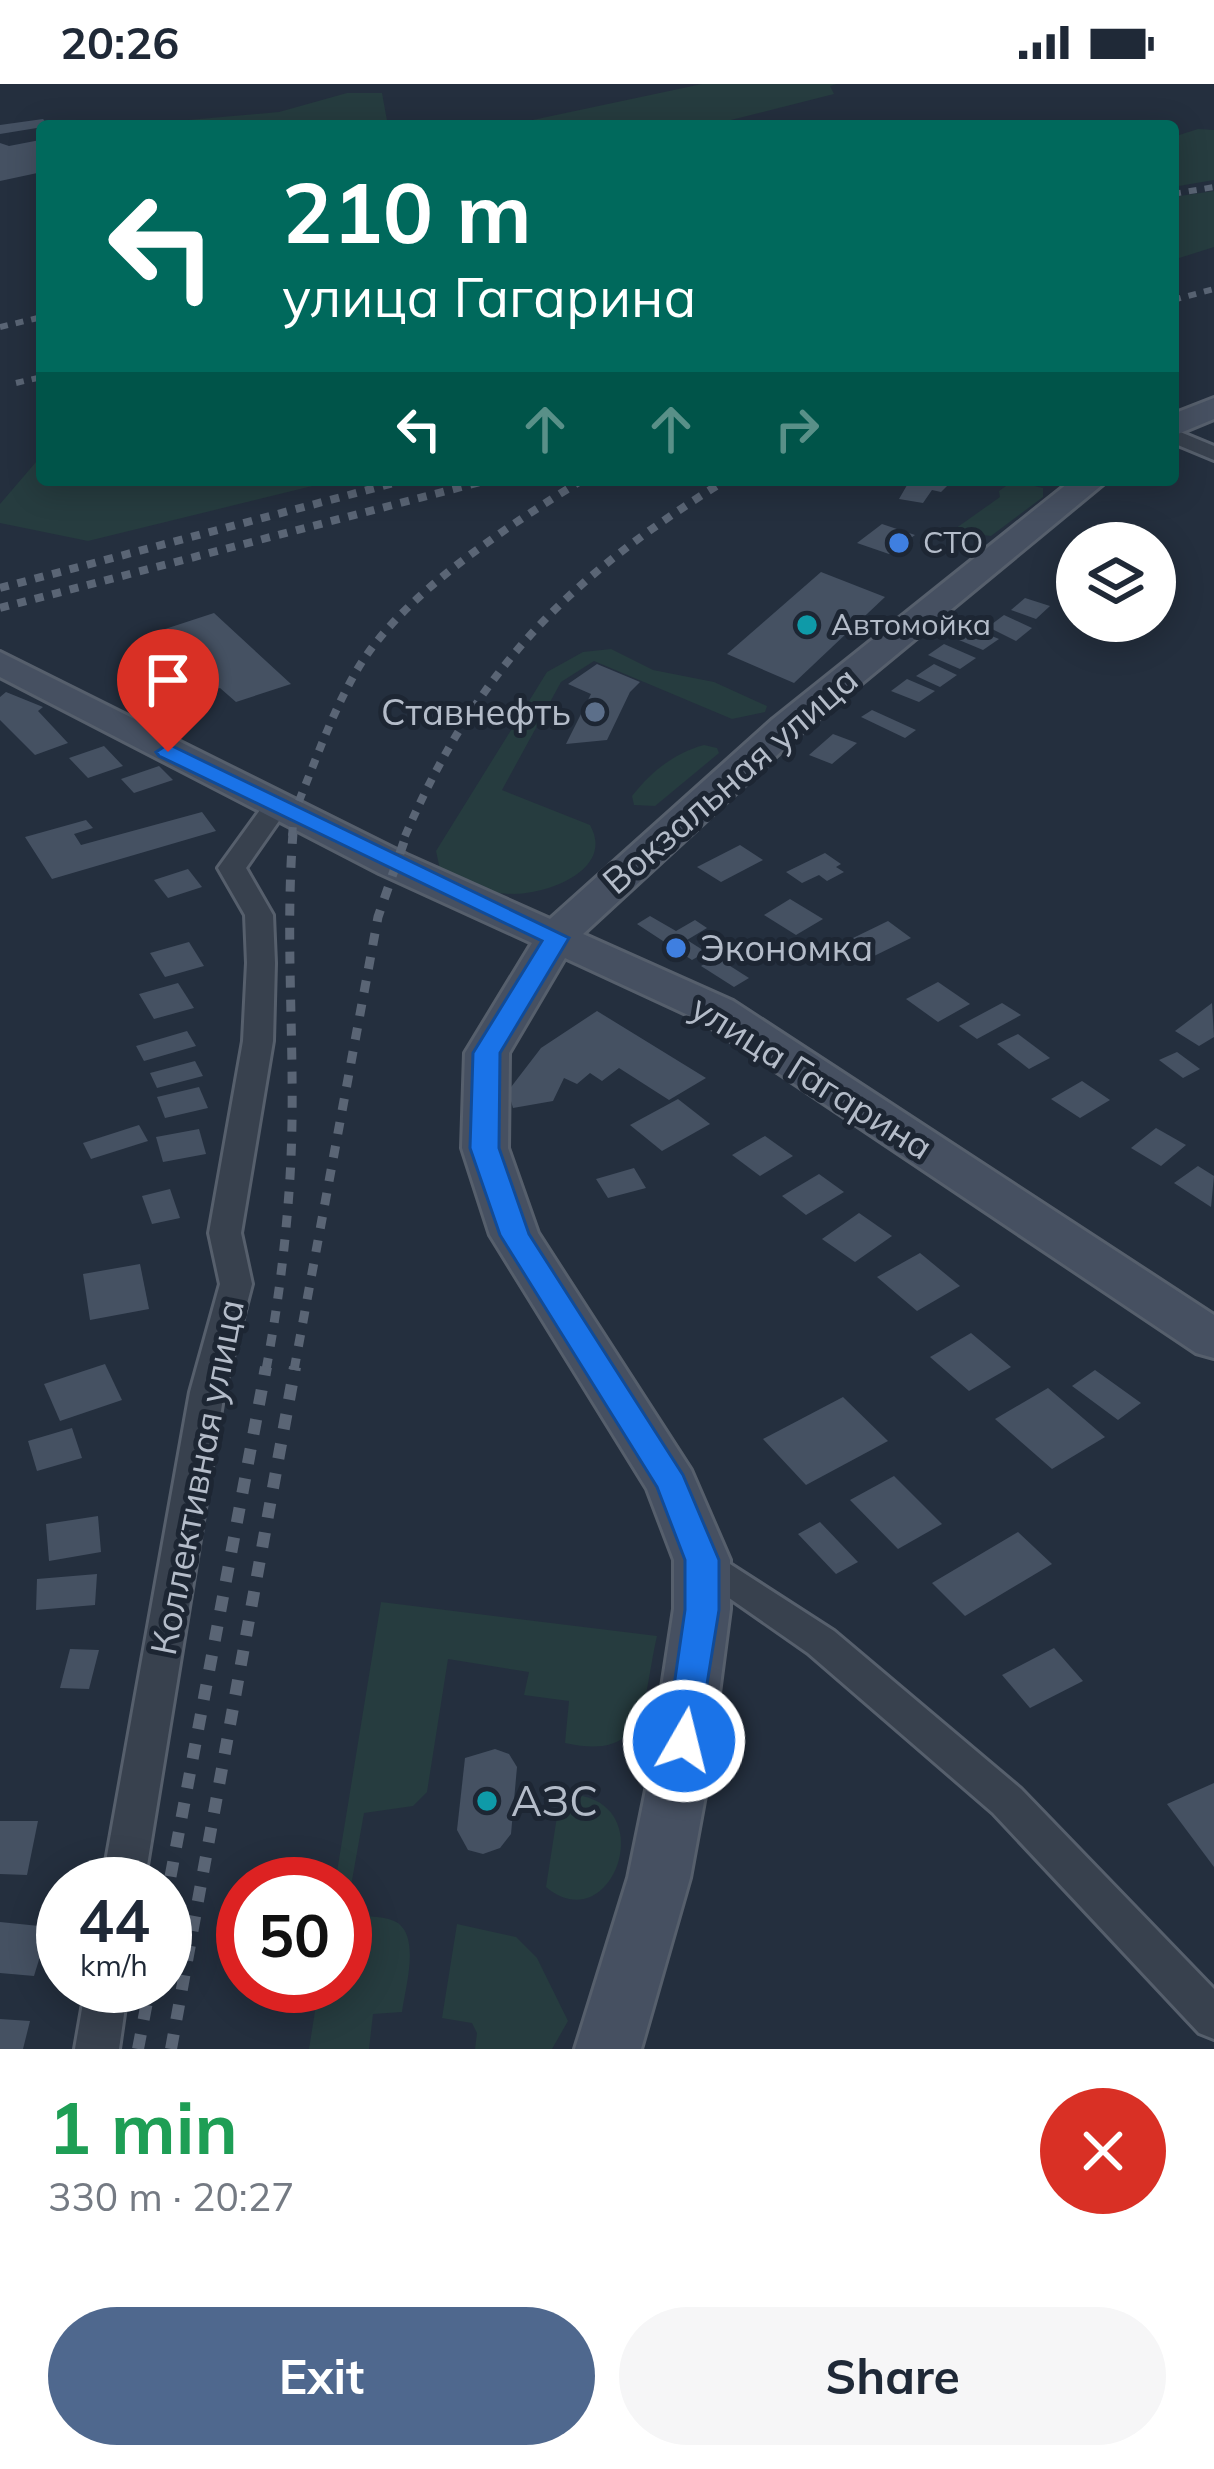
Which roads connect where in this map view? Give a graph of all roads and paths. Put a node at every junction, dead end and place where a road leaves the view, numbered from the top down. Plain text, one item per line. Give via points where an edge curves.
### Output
1 (1214, 407) edge
2 (1179, 427) edge
3 (1179, 434) edge
4 (1214, 454) edge
5 (1085, 486) edge
6 (0, 663) edge
7 (277, 805) junction
8 (574, 919) junction
9 (1214, 1340) edge
10 (702, 1560) junction
11 (128, 1857) edge
12 (102, 2013) edge
13 (1214, 2019) edge
14 (97, 2049) edge
15 (608, 2049) edge

1 - 2 main road
3 - 4 street
5 - 8 main road, Вокзальная улица via 785,728
6 - 7 main road, улица Гагарина
7 - 8 main road, улица Гагарина
7 - 11 street, Коллективная улица via 232,868 259,915 262,963 258,1041 226,1233 236,1284 207,1392
8 - 9 main road, улица Гагарина
8 - 10 main road, Вокзальная улица via 487,1053 484,1148 514,1235 672,1484
10 - 13 street via 820,1642 1006,1801
10 - 15 main road via 677,1785
12 - 14 street

